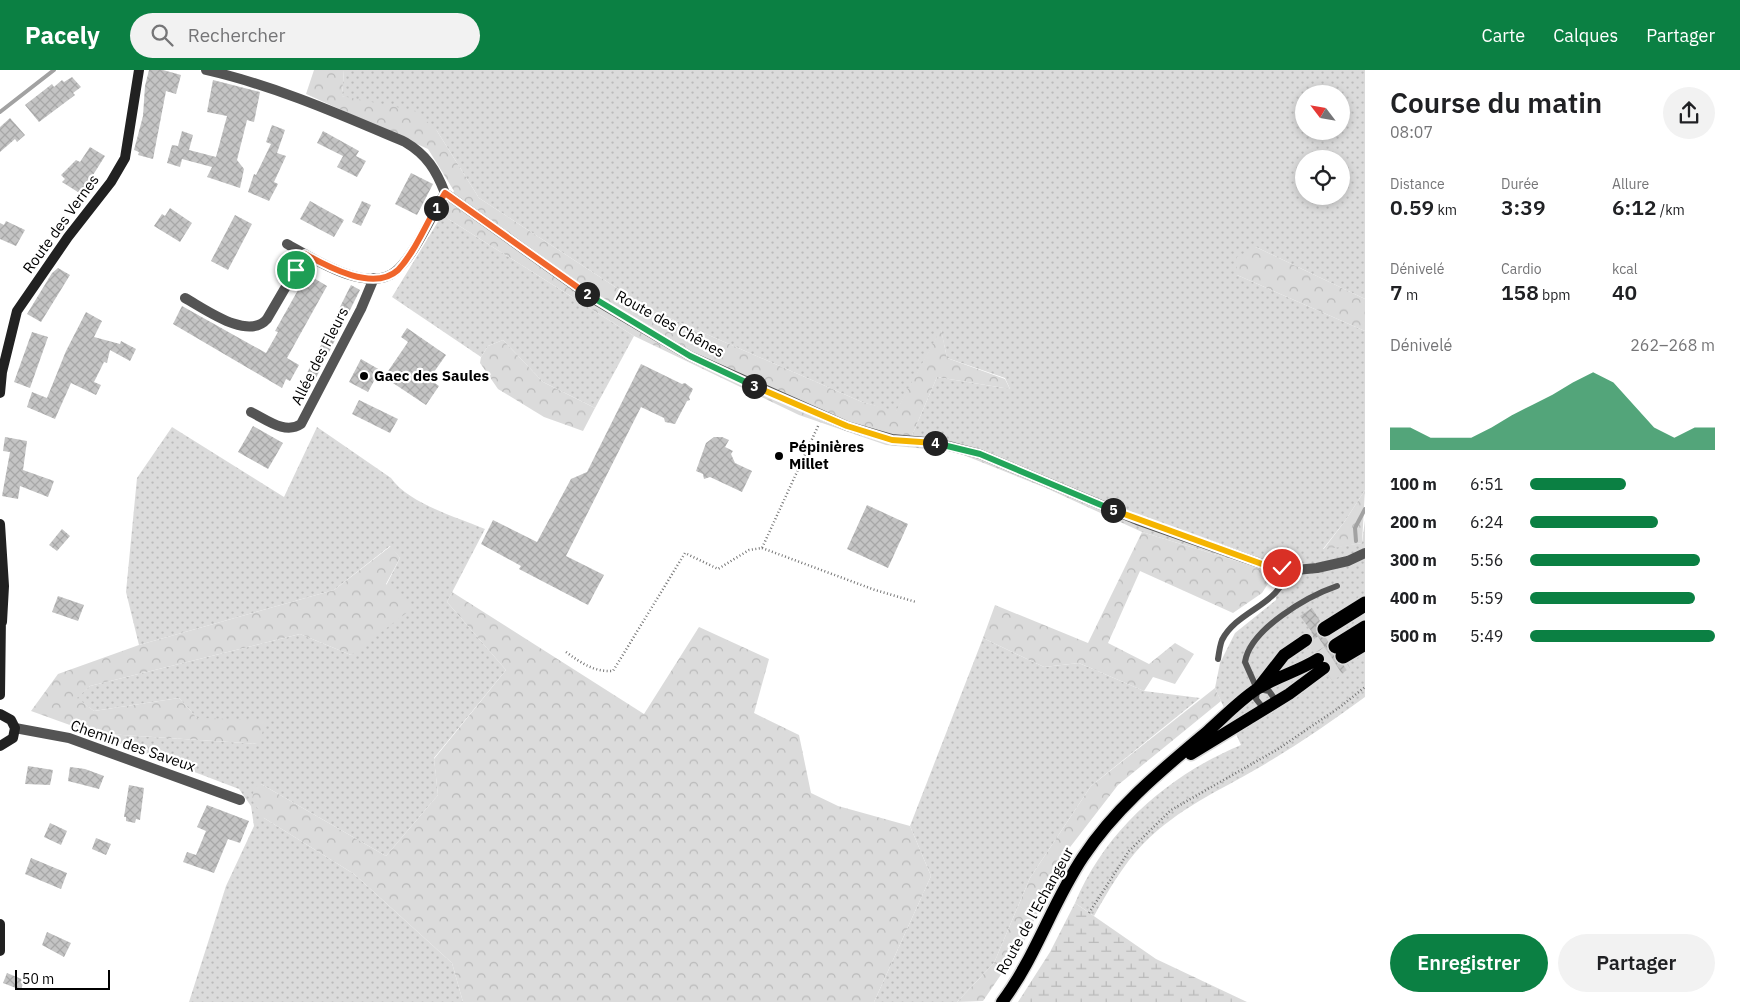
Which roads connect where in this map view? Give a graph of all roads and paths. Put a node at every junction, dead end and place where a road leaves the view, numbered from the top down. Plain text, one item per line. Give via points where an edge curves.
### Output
1 (139, 70) edge
2 (206, 70) edge
3 (445, 193) junction
4 (287, 244) dead end
5 (305, 254) junction
6 (374, 278) junction
7 (185, 298) dead end
8 (0, 393) edge
9 (251, 412) dead end
10 (822, 416) junction
11 (0, 524) edge
12 (762, 548) junction
13 (1365, 553) edge
14 (1287, 569) junction
15 (1337, 586) dead end
16 (916, 602) dead end
17 (1365, 604) edge
18 (1, 613) edge
19 (1365, 615) edge
20 (1365, 628) edge
21 (1365, 643) edge
22 (1309, 644) tunnel mouth
23 (1336, 646) junction
24 (1365, 651) edge
25 (566, 652) dead end
26 (1218, 659) dead end
27 (1365, 687) edge
28 (1257, 689) junction
29 (0, 695) edge
30 (1269, 706) junction
31 (0, 714) edge
32 (15, 728) junction
33 (0, 746) edge
34 (1161, 771) junction
35 (240, 800) dead end
36 (1088, 913) dead end
37 (0, 924) edge
38 (0, 951) edge
39 (1002, 1002) edge

1 - 8 main road, Route des Vernes via 125,158 17,311
2 - 3 street via 246,79 301,98 405,142 435,168
3 - 6 street via 404,262 389,276
3 - 10 street, Route des Chênes via 592,298 690,356
4 - 5 street
5 - 6 street via 340,272
5 - 7 street via 268,319 260,325 251,328 239,326
6 - 9 street, Allée des Fleurs via 362,309 302,424 293,428 283,427
10 - 12 path
10 - 14 street, Route des Chênes via 892,440 937,443 980,454 1137,520 1262,564
11 - 18 main road via 4,586
12 - 16 path
12 - 25 path via 749,550 718,569 684,553 613,671 604,672 583,665
13 - 14 street, Route des Chênes via 1333,565
14 - 26 lane via 1285,580 1276,593 1227,632
15 - 28 lane via 1289,611 1249,648 1245,662
17 - 23 highway
18 - 29 main road
19 - 23 highway
20 - 23 highway
21 - 23 highway
22 - 28 main road via 1284,655
23 - 24 highway
27 - 36 path via 1278,749 1171,810 1129,851
28 - 30 lane via 1256,699
28 - 30 lane via 1269,691 1274,698
28 - 30 main road, Route de l'Echangeur via 1301,670 1324,668
28 - 34 main road, Route de l'Echangeur
30 - 34 main road, Route de l'Echangeur
31 - 32 main road via 11,720
32 - 33 main road via 13,738
32 - 35 street, Chemin des Saveux via 69,738
34 - 39 main road, Route de l'Echangeur via 1115,815 1088,849 1023,970
37 - 38 main road

